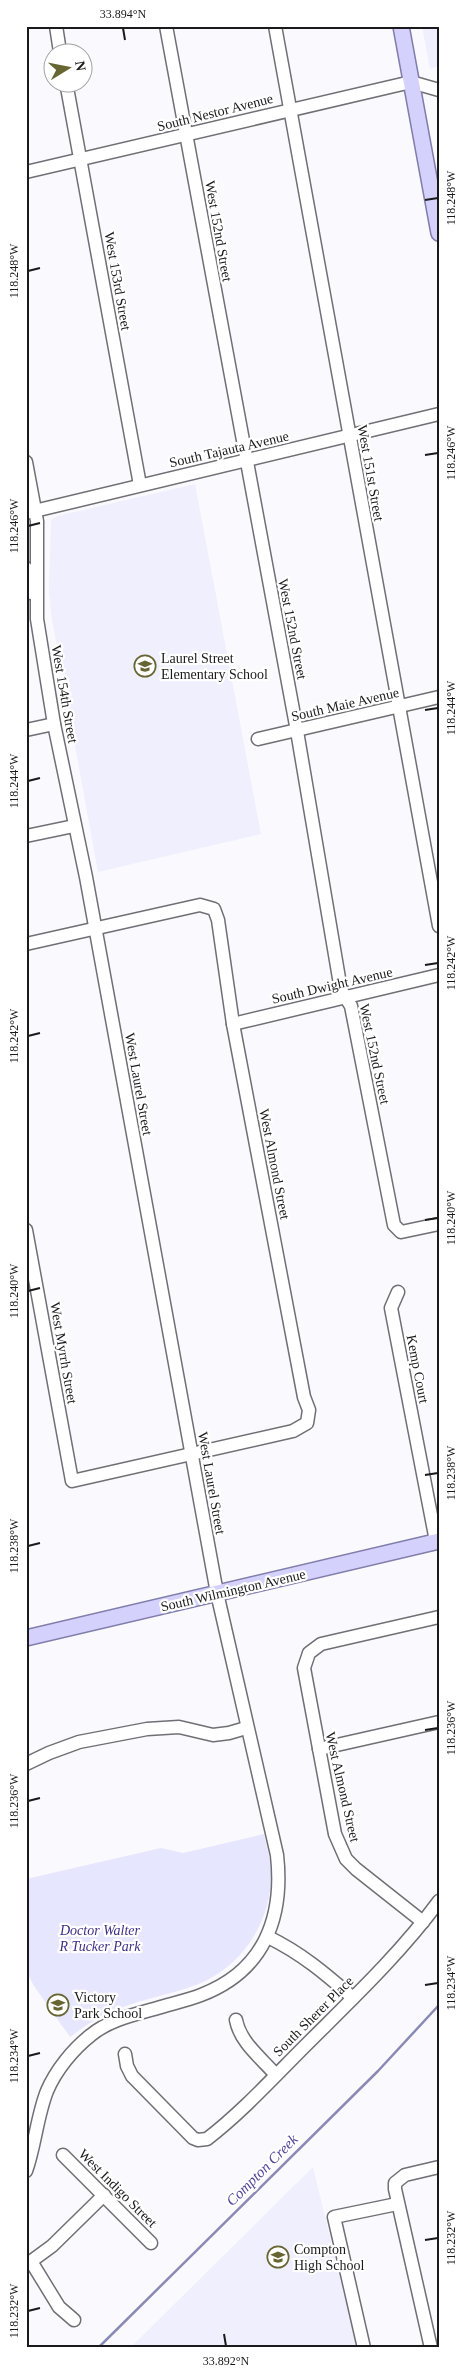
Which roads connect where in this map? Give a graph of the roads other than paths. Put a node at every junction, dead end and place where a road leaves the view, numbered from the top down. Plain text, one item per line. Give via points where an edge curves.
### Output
1 (56, 26) edge
2 (166, 26) edge
3 (275, 26) edge
4 (401, 26) edge
5 (58, 42) edge
6 (411, 82) junction
7 (439, 90) edge
8 (68, 92) edge
9 (290, 109) junction
10 (186, 134) junction
11 (80, 160) junction
12 (26, 172) edge
13 (439, 233) edge
14 (439, 414) edge
15 (349, 435) junction
16 (245, 461) junction
17 (26, 462) edge
18 (140, 485) junction
19 (31, 512) edge
20 (26, 568) edge
21 (32, 620) edge
22 (439, 696) edge
23 (398, 706) junction
24 (54, 724) junction
25 (26, 730) edge
26 (297, 731) junction
27 (258, 739) dead end
28 (74, 826) junction
29 (26, 836) edge
30 (439, 926) edge
31 (95, 928) junction
32 (26, 944) edge
33 (439, 976) edge
34 (346, 998) junction
35 (232, 1024) junction
36 (439, 1224) edge
37 (26, 1230) edge
38 (398, 1292) dead end
39 (192, 1455) junction
40 (437, 1541) edge
41 (217, 1593) junction
42 (439, 1617) edge
43 (26, 1638) edge
44 (439, 1722) edge
45 (246, 1728) junction
46 (319, 1749) junction
47 (26, 1764) edge
48 (439, 1901) edge
49 (423, 1922) junction
50 (268, 1937) junction
51 (353, 1998) junction
52 (236, 2020) dead end
53 (125, 2054) dead end
54 (276, 2075) junction
55 (63, 2155) dead end
56 (439, 2167) edge
57 (26, 2172) edge
58 (104, 2195) junction
59 (397, 2204) junction
60 (151, 2243) dead end
61 (29, 2264) edge
62 (74, 2320) dead end
63 (364, 2348) edge
64 (431, 2348) edge

1 - 5 street
2 - 10 street, West 152nd Street
3 - 9 street, West 151st Street
4 - 6 main road
6 - 7 street
6 - 9 street, South Nestor Avenue
6 - 13 main road
8 - 11 street, West 153rd Street
9 - 10 street, South Nestor Avenue
9 - 15 street, West 151st Street
10 - 11 street, South Nestor Avenue
10 - 16 street, West 152nd Street
11 - 12 street, South Nestor Avenue
11 - 18 street, West 153rd Street
14 - 15 street, South Tajauta Avenue
15 - 16 street, South Tajauta Avenue
15 - 23 street, West 151st Street
16 - 18 street, South Tajauta Avenue
16 - 26 street, West 152nd Street
17 - 19 street, West 154th Street
18 - 19 street, South Tajauta Avenue
19 - 21 street, West 154th Street
20 - 21 street
21 - 24 street, West 154th Street
22 - 23 street, South Maie Avenue
23 - 26 street, South Maie Avenue
23 - 30 street, West 151st Street
24 - 25 street
24 - 28 street, West 154th Street
26 - 27 street, South Maie Avenue
26 - 34 street, West 152nd Street via 340,990
28 - 29 street
28 - 31 street, West 154th Street
31 - 32 street
31 - 35 street, West Almond Street via 200,905 214,909
31 - 39 street, West Laurel Street
33 - 34 street, South Dwight Avenue
34 - 35 street, South Dwight Avenue
34 - 36 street, West 152nd Street via 352,1006 394,1225 401,1232
35 - 39 street, West Almond Street via 309,1410 307,1423 293,1431
37 - 39 street, West Myrrh Street via 72,1481
38 - 40 street, Kemp Court via 391,1308
39 - 41 street, West Laurel Street
40 - 41 main road, South Wilmington Avenue
41 - 43 main road, South Wilmington Avenue
41 - 45 street, West Laurel Street
42 - 46 street, West Almond Street via 330,1641 304,1651 305,1679
44 - 46 street
45 - 47 street via 213,1735 179,1727 147,1729 79,1742
45 - 50 street, West Laurel Street via 280,1878
46 - 49 street, West Almond Street via 335,1834 346,1859
48 - 49 street, South Sherer Place
49 - 51 street, South Sherer Place
50 - 51 street via 312,1962
50 - 57 street via 246,1965 216,1988 107,2025 92,2034 46,2092
51 - 54 street, South Sherer Place
52 - 54 street via 243,2038
53 - 54 street, South Sherer Place via 132,2076 198,2140 207,2139 215,2133
55 - 58 street, West Indigo Street
56 - 59 street via 405,2175 395,2183
58 - 60 street, West Indigo Street
58 - 61 street
59 - 63 street via 334,2217
59 - 64 street
61 - 62 street via 59,2307

